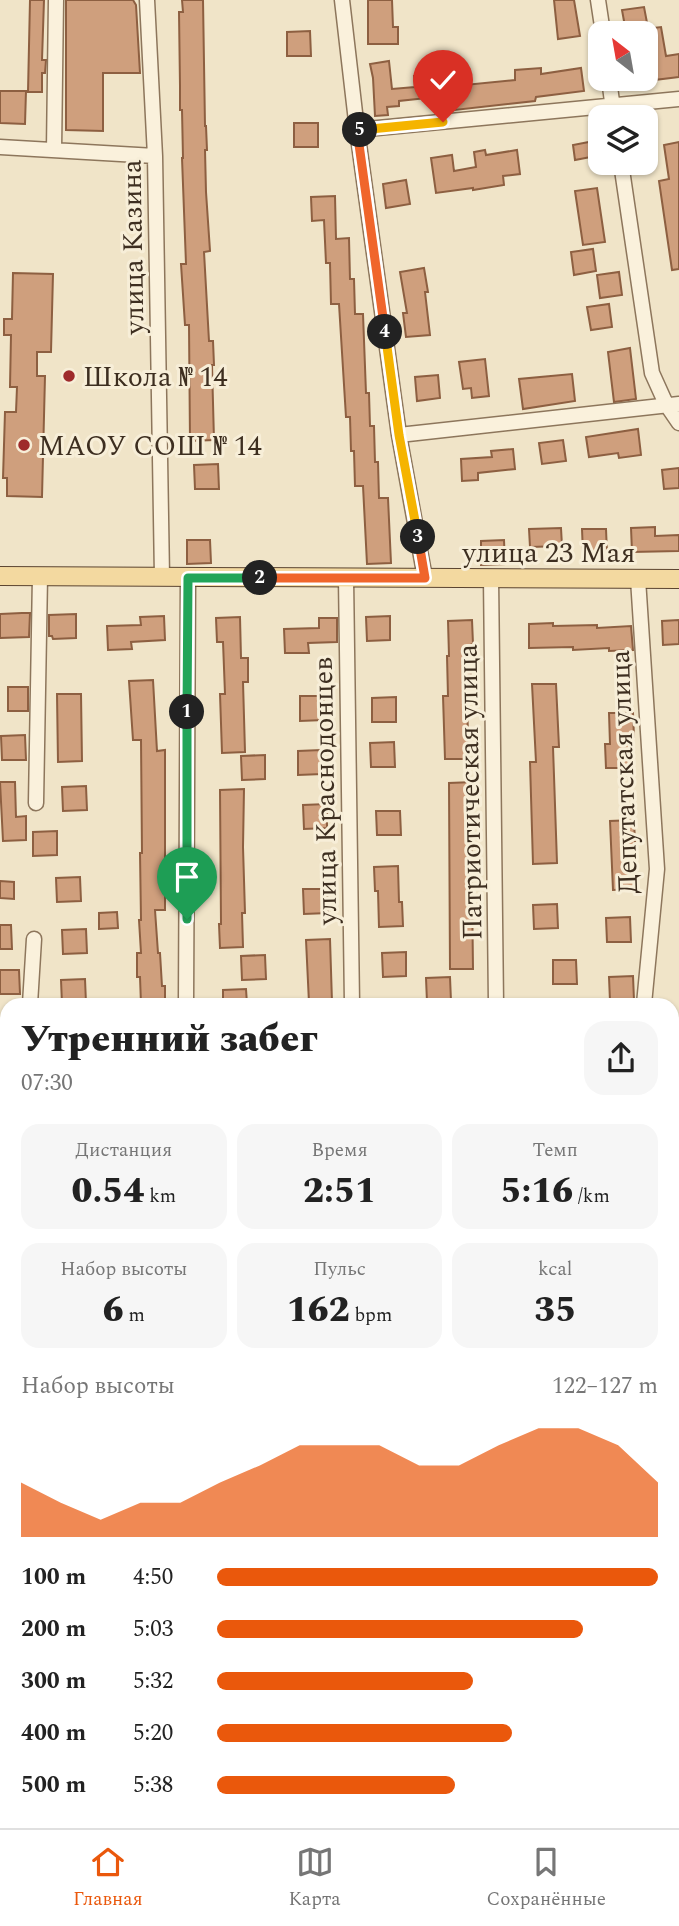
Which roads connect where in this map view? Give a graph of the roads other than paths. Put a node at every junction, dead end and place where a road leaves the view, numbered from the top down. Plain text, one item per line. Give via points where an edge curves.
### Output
1 (56, 0) edge
2 (147, 0) edge
3 (342, 0) edge
4 (598, 0) edge
5 (601, 21) edge
6 (679, 99) edge
7 (649, 105) edge
8 (588, 114) edge
9 (357, 130) junction
10 (0, 147) edge
11 (54, 150) junction
12 (155, 156) junction
13 (623, 175) edge
14 (672, 404) edge
15 (679, 423) edge
16 (399, 435) junction
17 (0, 576) edge
18 (40, 576) junction
19 (162, 577) junction
20 (188, 578) junction
21 (346, 578) junction
22 (425, 578) junction
23 (491, 578) junction
24 (638, 579) junction
25 (679, 579) edge
26 (36, 803) dead end
27 (34, 939) dead end
28 (30, 998) edge
29 (186, 998) edge
30 (352, 998) edge
31 (496, 998) edge
32 (645, 998) edge

1 - 11 street
2 - 12 street, улица Казина
3 - 9 street
4 - 5 street
6 - 7 street
8 - 9 street
9 - 16 street
10 - 11 street
11 - 12 street
12 - 19 street, улица Казина
13 - 14 street via 652,373
14 - 15 street
14 - 16 street
16 - 22 street
17 - 18 main road, улица 23 Мая
18 - 19 main road, улица 23 Мая
18 - 26 street
19 - 20 main road, улица 23 Мая
20 - 21 main road, улица 23 Мая
20 - 29 street
21 - 22 main road, улица 23 Мая
21 - 30 street, улица Краснодонцев
22 - 23 main road, улица 23 Мая
23 - 24 main road, улица 23 Мая
23 - 31 street, Патриотическая улица
24 - 25 main road, улица 23 Мая
24 - 32 street, Депутатская улица via 657,869
27 - 28 street

